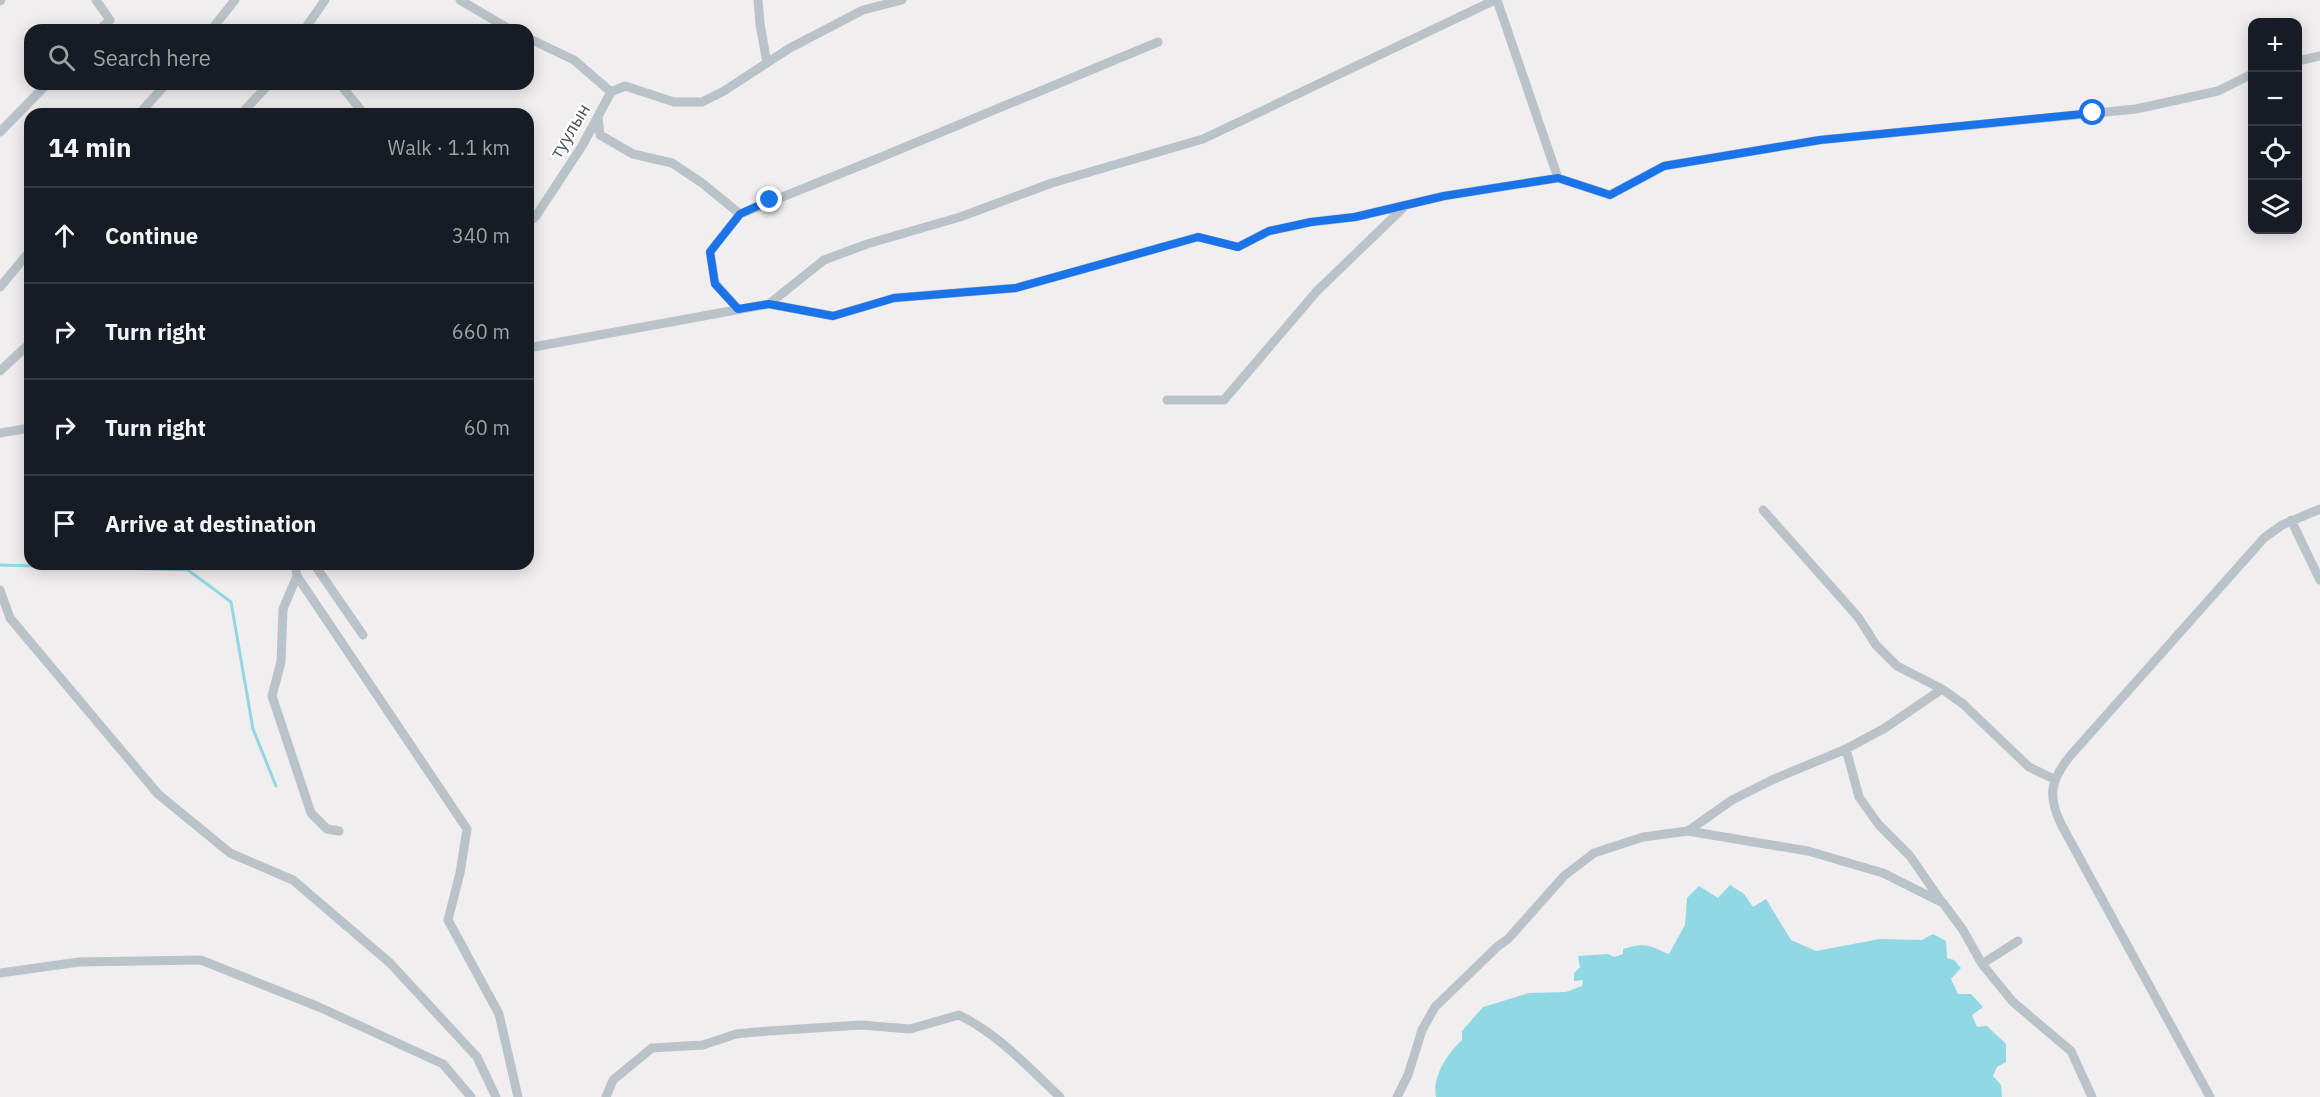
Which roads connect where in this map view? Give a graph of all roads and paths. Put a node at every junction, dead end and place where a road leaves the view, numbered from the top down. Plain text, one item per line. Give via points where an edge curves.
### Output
1 (96, 0) edge
2 (235, 0) edge
3 (325, 0) edge
4 (460, 0) edge
5 (758, 0) edge
6 (902, 0) edge
7 (1496, 0) edge
8 (106, 24) edge
9 (216, 24) edge
10 (308, 24) edge
11 (501, 24) edge
12 (534, 41) edge
13 (1158, 42) dead end
14 (2320, 56) edge
15 (2302, 60) edge
16 (768, 63) junction
17 (2248, 76) edge
18 (40, 90) edge
19 (161, 90) edge
20 (264, 90) edge
21 (345, 90) edge
22 (611, 92) junction
23 (145, 108) edge
24 (247, 108) edge
25 (359, 108) edge
26 (598, 117) junction
27 (0, 132) edge
28 (1558, 178) junction
29 (1405, 205) junction
30 (740, 214) junction
31 (534, 216) edge
32 (24, 258) edge
33 (0, 287) edge
34 (769, 304) junction
35 (738, 309) junction
36 (534, 347) edge
37 (24, 350) edge
38 (0, 372) edge
39 (1167, 400) dead end
40 (24, 429) edge
41 (0, 433) edge
42 (1763, 510) dead end
43 (2320, 510) edge
44 (2291, 520) junction
45 (296, 570) edge
46 (318, 570) edge
47 (297, 576) junction
48 (2320, 580) edge
49 (0, 590) edge
50 (363, 635) dead end
51 (1942, 690) junction
52 (1846, 749) junction
53 (2055, 779) junction
54 (339, 831) dead end
55 (1688, 831) junction
56 (1942, 903) junction
57 (2018, 941) dead end
58 (1982, 964) junction
59 (0, 973) edge
60 (471, 1097) edge
61 (496, 1097) edge
62 (518, 1097) edge
63 (606, 1097) edge
64 (1060, 1097) edge
65 (1397, 1097) edge
66 (2092, 1097) edge
67 (2210, 1097) edge

1 - 8 street via 110,20
2 - 9 street
3 - 10 street
4 - 11 street
5 - 16 street
6 - 16 street via 862,10
7 - 28 street
7 - 34 street via 1203,139 1052,183 824,260
12 - 22 street via 574,60
13 - 30 street
14 - 15 street
16 - 22 street via 702,102 674,102 625,86
17 - 28 street via 2218,91 2136,109 1820,140 1664,166 1610,195
18 - 27 street
19 - 23 street
20 - 24 street
21 - 25 street
22 - 26 street, туулын
26 - 30 street via 600,135 633,154 672,163
26 - 31 street, туулын
28 - 29 street
29 - 34 street via 1269,231 1238,247 1198,237 1016,288 894,298 833,316
29 - 39 street via 1317,291 1224,400
30 - 35 street via 710,252 715,284
32 - 33 street
34 - 35 street
35 - 36 street
37 - 38 street
40 - 41 street
42 - 51 street via 1858,617 1876,645 1897,666
43 - 44 street
44 - 48 street
44 - 53 street via 2276,528 2250,554 2070,756
45 - 47 street
46 - 50 street
47 - 54 street via 283,609 281,662 272,696 311,813 327,829
47 - 62 street via 467,829 448,920 499,1014
49 - 61 street via 10,618 158,794 230,853 293,880 390,963 477,1057
51 - 52 street
51 - 53 street via 2029,767
52 - 55 street via 1732,800
52 - 56 street via 1859,797 1878,825 1910,856
53 - 67 street via 2053,804 2061,824
55 - 56 street via 1808,851 1883,873
55 - 65 street via 1643,837 1594,853 1564,876 1508,939 1435,1007 1422,1030
56 - 58 street
57 - 58 street
58 - 66 street via 2013,1002 2071,1051
59 - 60 street via 79,962 201,960 319,1007 443,1064
63 - 64 street via 613,1080 652,1048 703,1045 735,1034 756,1032 861,1025 910,1029 959,1015 996,1038

